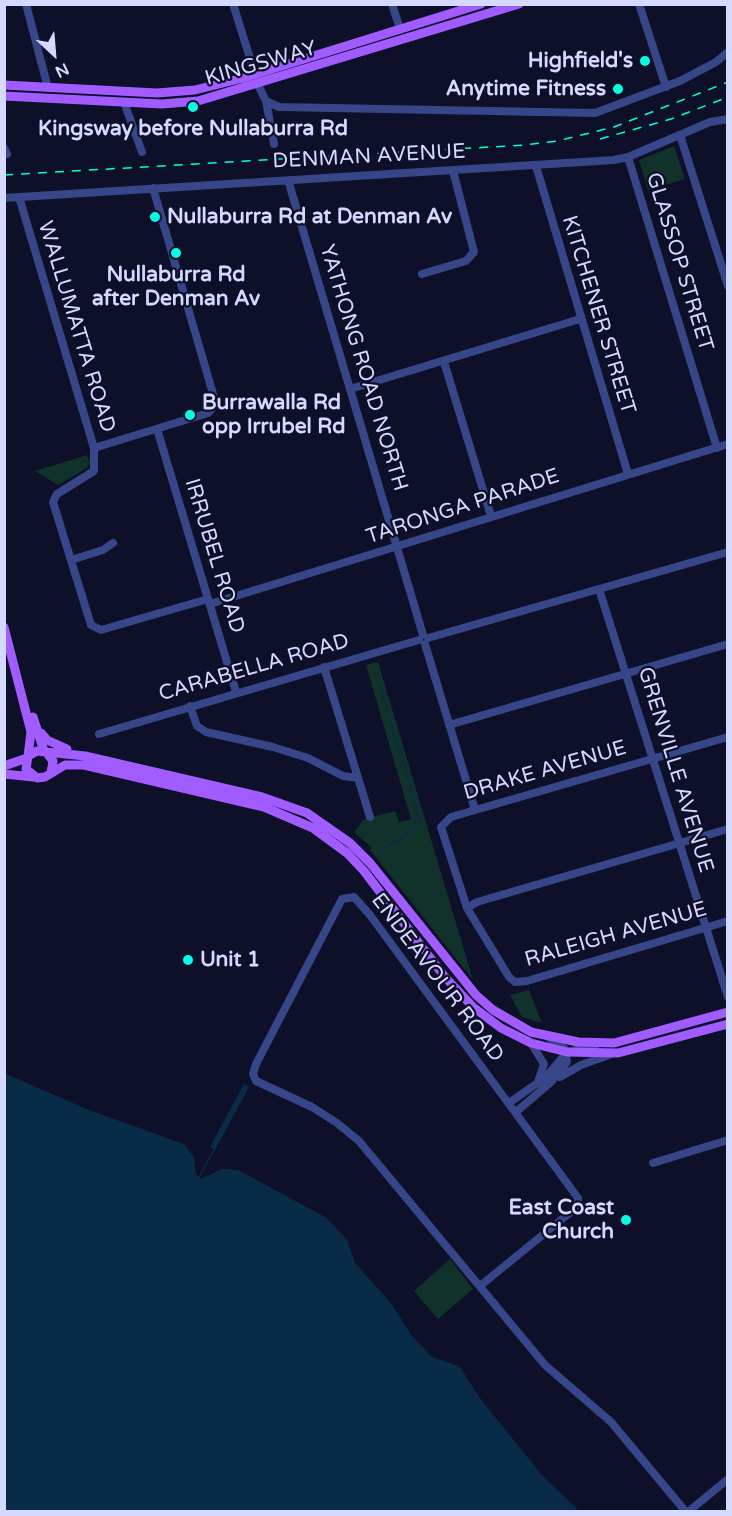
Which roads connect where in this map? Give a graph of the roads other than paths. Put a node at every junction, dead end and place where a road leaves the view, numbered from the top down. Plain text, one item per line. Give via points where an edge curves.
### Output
1 (26, 4) edge
2 (232, 4) edge
3 (392, 4) edge
4 (481, 4) edge
5 (519, 4) edge
6 (639, 4) edge
7 (400, 30) junction
8 (403, 40) junction
9 (728, 52) edge
10 (255, 74) junction
11 (258, 85) junction
12 (4, 86) edge
13 (48, 87) junction
14 (666, 87) junction
15 (4, 96) edge
16 (49, 99) junction
17 (266, 101) junction
18 (124, 102) junction
19 (728, 118) edge
20 (680, 135) junction
21 (274, 144) dead end
22 (142, 152) dead end
23 (628, 157) junction
24 (536, 166) junction
25 (453, 171) junction
26 (288, 180) junction
27 (153, 188) junction
28 (19, 197) junction
29 (4, 198) edge
30 (422, 274) dead end
31 (728, 286) edge
32 (580, 319) junction
33 (444, 362) junction
34 (350, 389) junction
35 (157, 429) junction
36 (728, 444) edge
37 (717, 447) junction
38 (93, 448) junction
39 (628, 474) junction
40 (491, 516) junction
41 (113, 543) dead end
42 (397, 546) junction
43 (728, 552) edge
44 (71, 560) junction
45 (598, 589) junction
46 (209, 601) junction
47 (4, 627) edge
48 (424, 639) junction
49 (728, 644) edge
50 (14, 661) junction
51 (324, 668) junction
52 (626, 673) junction
53 (236, 692) junction
54 (190, 706) junction
55 (35, 723) junction
56 (448, 725) junction
57 (99, 734) dead end
58 (728, 737) edge
59 (45, 752) junction
60 (86, 756) junction
61 (27, 757) junction
62 (652, 758) junction
63 (4, 766) edge
64 (51, 773) junction
65 (4, 774) edge
66 (33, 777) junction
67 (358, 778) junction
68 (475, 810) junction
69 (370, 817) dead end
70 (728, 829) edge
71 (679, 843) junction
72 (467, 908) junction
73 (728, 921) edge
74 (706, 927) junction
75 (728, 997) edge
76 (728, 1012) edge
77 (728, 1024) edge
78 (548, 1037) junction
79 (531, 1043) junction
80 (614, 1043) junction
81 (567, 1052) junction
82 (618, 1053) junction
83 (551, 1082) junction
84 (536, 1085) junction
85 (509, 1103) junction
86 (516, 1112) junction
87 (728, 1140) edge
88 (653, 1163) dead end
89 (480, 1286) junction
90 (728, 1479) edge
91 (687, 1512) edge

1 - 13 street
2 - 10 street
3 - 7 street
4 - 7 main road, KINGSWAY
5 - 8 main road, KINGSWAY
6 - 14 street
7 - 8 main road
7 - 10 main road, KINGSWAY
8 - 11 main road, KINGSWAY
9 - 14 street
10 - 11 main road
10 - 13 main road, KINGSWAY via 206,88 169,92
11 - 17 street
11 - 18 main road, KINGSWAY via 186,103
12 - 13 main road, KINGSWAY
13 - 16 main road
14 - 17 street via 610,109 582,114 279,106
15 - 16 main road, KINGSWAY
16 - 18 main road, KINGSWAY
17 - 21 street
18 - 22 street
19 - 20 street, DENMAN AVENUE
20 - 23 street, DENMAN AVENUE
20 - 31 street
23 - 24 street, DENMAN AVENUE
23 - 37 street, GLASSOP STREET
24 - 25 street, DENMAN AVENUE
24 - 32 street, KITCHENER STREET
25 - 26 street, DENMAN AVENUE
25 - 30 street via 474,252 466,261
26 - 27 street, DENMAN AVENUE
26 - 34 street, YATHONG ROAD NORTH
27 - 28 street, DENMAN AVENUE
27 - 35 street via 216,400 214,409 208,413
28 - 29 street, DENMAN AVENUE
28 - 38 street, WALLUMATTA ROAD
32 - 33 street
32 - 39 street, KITCHENER STREET
33 - 34 street
33 - 40 street
34 - 42 street, YATHONG ROAD NORTH
35 - 38 street
35 - 46 street, IRRUBEL ROAD
36 - 37 street, TARONGA PARADE
37 - 39 street, TARONGA PARADE
38 - 44 street, WALLUMATTA ROAD via 96,467 54,498
39 - 40 street, TARONGA PARADE
40 - 42 street, TARONGA PARADE
41 - 44 street
42 - 46 street, TARONGA PARADE
42 - 48 street, YATHONG ROAD NORTH
43 - 45 street, CARABELLA ROAD
44 - 46 street, TARONGA PARADE via 91,625 98,631
45 - 48 street, CARABELLA ROAD
45 - 52 street, GRENVILLE AVENUE
46 - 53 street, IRRUBEL ROAD
47 - 50 main road
48 - 51 street, CARABELLA ROAD
48 - 56 street, YATHONG ROAD NORTH
49 - 52 street
50 - 55 main road
50 - 61 main road via 31,732
51 - 53 street, CARABELLA ROAD
51 - 67 street
52 - 56 street
52 - 62 street, GRENVILLE AVENUE
53 - 54 street, CARABELLA ROAD
54 - 57 street, CARABELLA ROAD
54 - 67 street via 197,726 206,732 273,747
55 - 59 main road
55 - 60 main road via 47,741
56 - 68 street, YATHONG ROAD NORTH
58 - 62 street, DRAKE AVENUE
59 - 60 main road
59 - 61 main road
59 - 64 main road via 53,761
60 - 78 main road via 262,797 307,813 350,843 370,863 477,995 512,1022
61 - 63 main road
61 - 66 main road via 26,769
62 - 68 street, DRAKE AVENUE
62 - 71 street, GRENVILLE AVENUE
64 - 66 main road
64 - 79 main road via 65,765 84,765 264,807 313,828 364,871 444,976 473,1007 501,1028
65 - 66 main road
67 - 69 street
68 - 72 street, DRAKE AVENUE via 451,817 442,823 441,830
70 - 71 street
71 - 72 street
71 - 74 street, GRENVILLE AVENUE
72 - 74 street, RALEIGH AVENUE via 515,982
73 - 74 street, RALEIGH AVENUE
74 - 75 street, GRENVILLE AVENUE
76 - 80 main road
77 - 82 main road
78 - 80 main road
78 - 81 street
79 - 81 main road
79 - 84 street, ENDEAVOUR ROAD via 544,1064
80 - 81 street
81 - 82 main road
81 - 83 street via 565,1066
81 - 84 street
82 - 83 street via 581,1065
83 - 86 street
84 - 85 street
85 - 86 street, ENDEAVOUR ROAD
85 - 89 street, ENDEAVOUR ROAD via 354,897 342,899 256,1064 256,1081 312,1107 359,1142
86 - 89 street, ENDEAVOUR ROAD via 568,1182 578,1198 578,1206
87 - 88 street
89 - 91 street via 545,1365 611,1422
90 - 91 street

